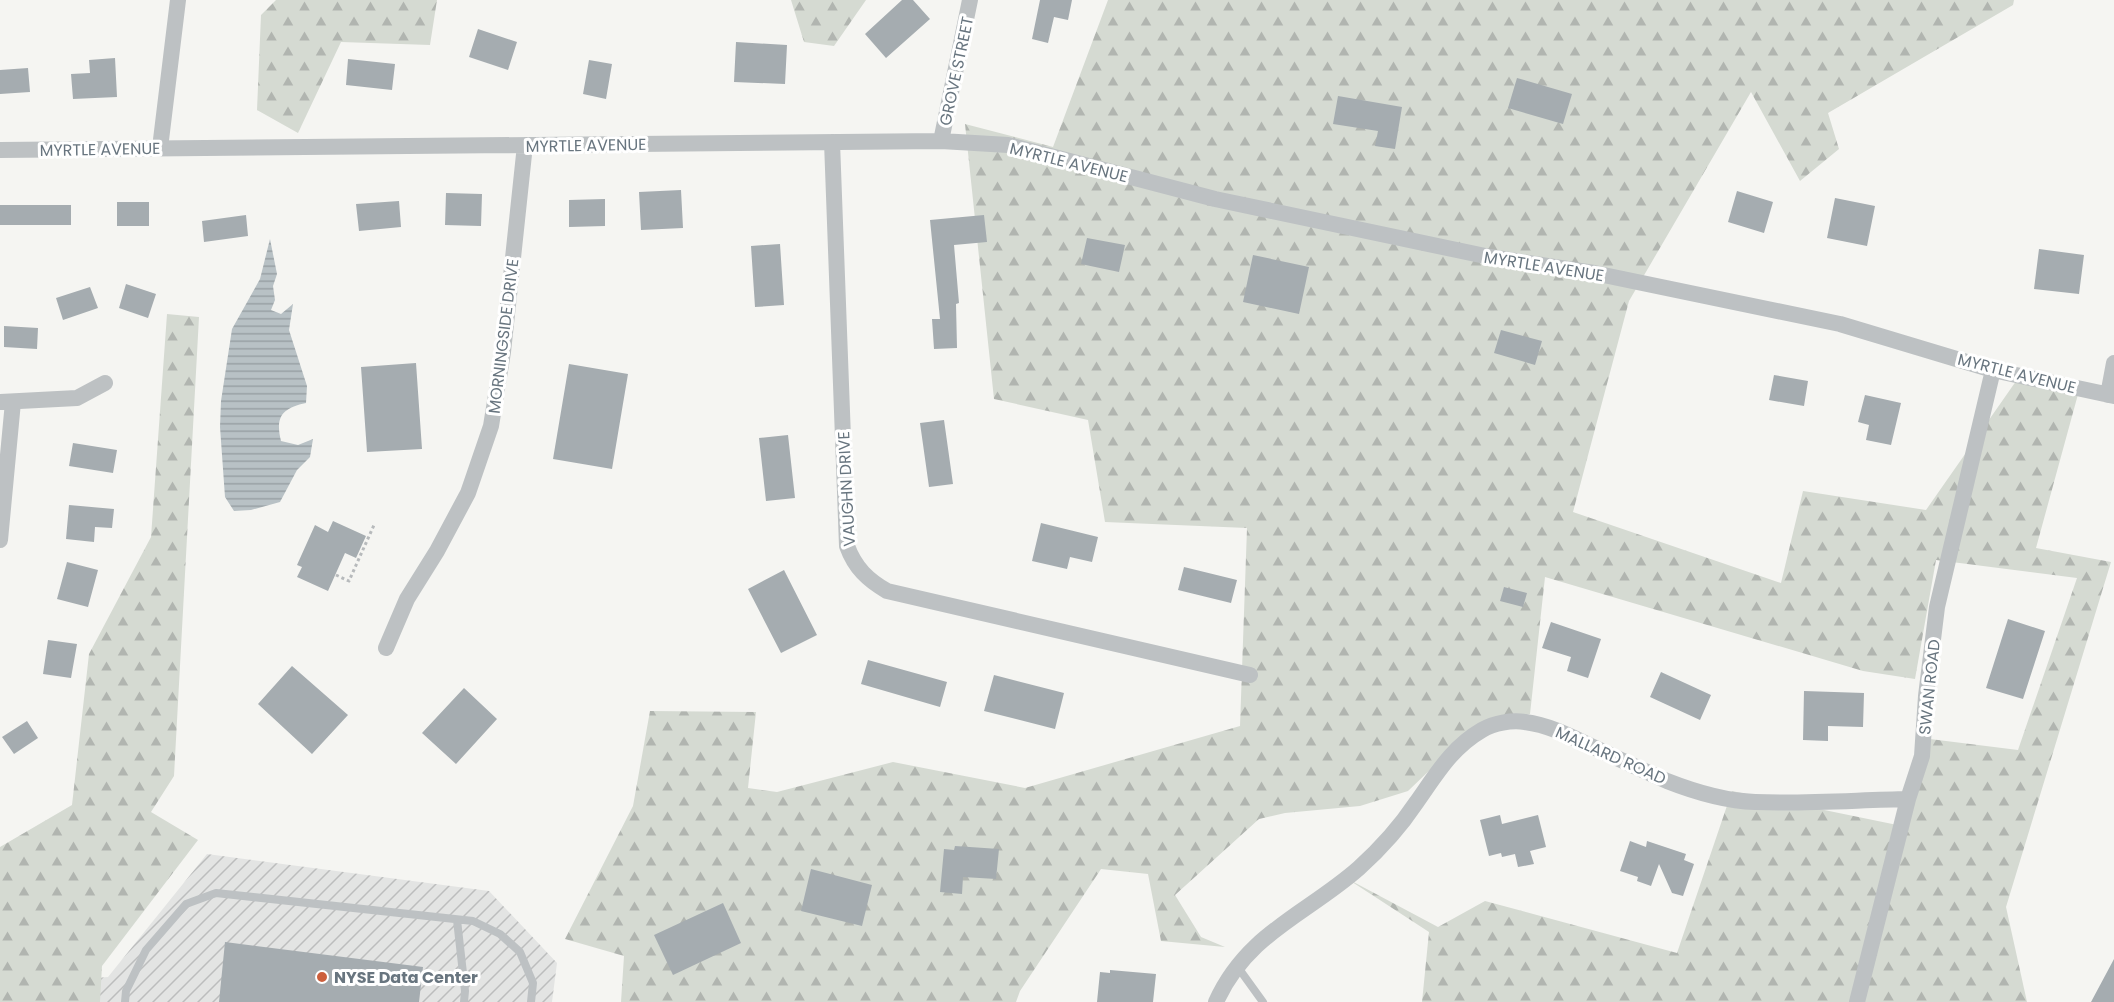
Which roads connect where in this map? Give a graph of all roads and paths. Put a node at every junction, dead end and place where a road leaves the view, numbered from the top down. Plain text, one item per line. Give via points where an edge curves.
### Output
1 (178, 0) edge
2 (970, 0) edge
3 (941, 141) junction
4 (832, 142) junction
5 (525, 145) junction
6 (160, 148) junction
7 (0, 150) edge
8 (2114, 363) edge
9 (1993, 370) junction
10 (105, 383) dead end
11 (2111, 395) edge
12 (6, 402) edge
13 (374, 525) dead end
14 (0, 540) edge
15 (336, 575) dead end
16 (386, 648) dead end
17 (1250, 675) dead end
18 (1908, 800) junction
19 (457, 920) junction
20 (1237, 966) junction
21 (125, 1002) edge
22 (464, 1002) edge
23 (531, 1002) edge
24 (1216, 1002) edge
25 (1263, 1002) edge
26 (1857, 1002) edge

1 - 6 street
2 - 3 street, GROVE STREET
3 - 4 street, MYRTLE AVENUE
3 - 9 street, MYRTLE AVENUE via 1008,145 1215,200 1490,258 1594,273 1840,324
4 - 5 street, MYRTLE AVENUE
4 - 17 street, VAUGHN DRIVE via 847,546 859,570 887,591
5 - 6 street, MYRTLE AVENUE
5 - 16 street, MORNINGSIDE DRIVE via 503,352 491,426 468,493 407,599
6 - 7 street, MYRTLE AVENUE
8 - 11 street
9 - 11 street, MYRTLE AVENUE
9 - 18 street, SWAN ROAD via 1937,607 1922,756
10 - 12 street via 76,398
12 - 14 street
13 - 15 path via 350,581
18 - 20 street, MALLARD ROAD via 1753,802 1720,798 1668,781 1559,731 1525,722 1496,723 1459,746 1442,764 1392,835 1360,867 1285,921
18 - 26 street, SWAN ROAD
19 - 21 lane via 216,893 186,904 146,950 126,991
19 - 22 lane
19 - 23 lane via 473,921 500,934 520,952 533,983
20 - 24 street, MALLARD ROAD
20 - 25 lane

